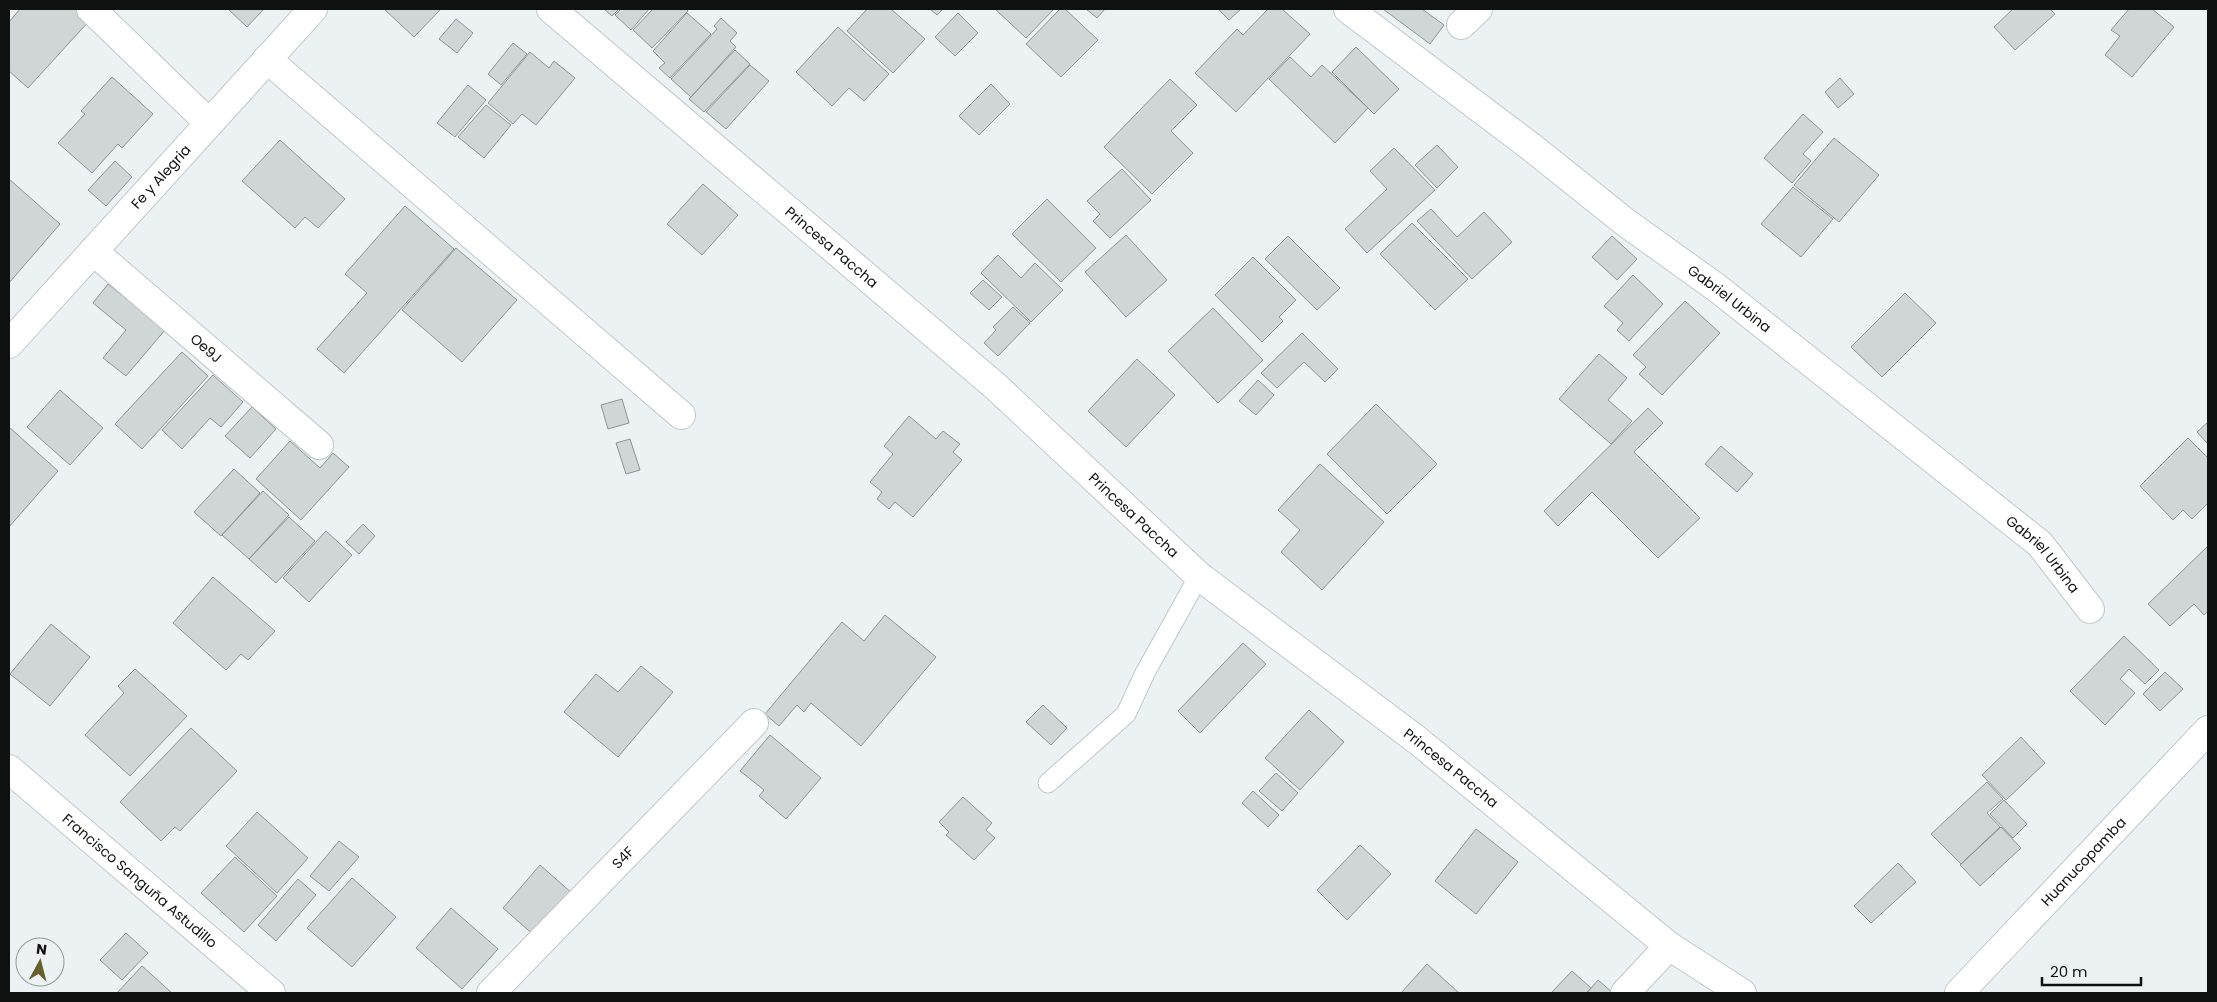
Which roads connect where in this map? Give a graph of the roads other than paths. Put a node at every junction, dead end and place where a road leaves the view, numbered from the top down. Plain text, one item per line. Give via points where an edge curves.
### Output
1 (91, 9) edge
2 (313, 9) edge
3 (550, 9) edge
4 (1348, 9) edge
5 (267, 59) junction
6 (209, 123) junction
7 (93, 251) junction
8 (9, 344) edge
9 (682, 415) dead end
10 (319, 445) dead end
11 (1199, 576) junction
12 (2090, 609) dead end
13 (754, 723) dead end
14 (2208, 730) edge
15 (9, 770) edge
16 (1048, 783) dead end
17 (1669, 946) junction
18 (271, 993) edge
19 (491, 993) edge
20 (1625, 993) edge
21 (1742, 993) edge
22 (1958, 993) edge

1 - 6 street
2 - 5 street, Fe y Alegria
3 - 11 street, Princesa Paccha via 994,385
4 - 12 street, Gabriel Urbina via 1625,222 1717,288 2040,544
5 - 6 street, Fe y Alegria
5 - 9 street
6 - 7 street, Fe y Alegria
7 - 8 street, Fe y Alegria
7 - 10 street, Oe9J
11 - 16 lane via 1126,714
11 - 17 street, Princesa Paccha via 1417,740
13 - 19 street, S4F
14 - 22 street, Huanucopamba
15 - 18 street, Francisco Sanguña Astudillo
17 - 20 street
17 - 21 street, Princesa Paccha

